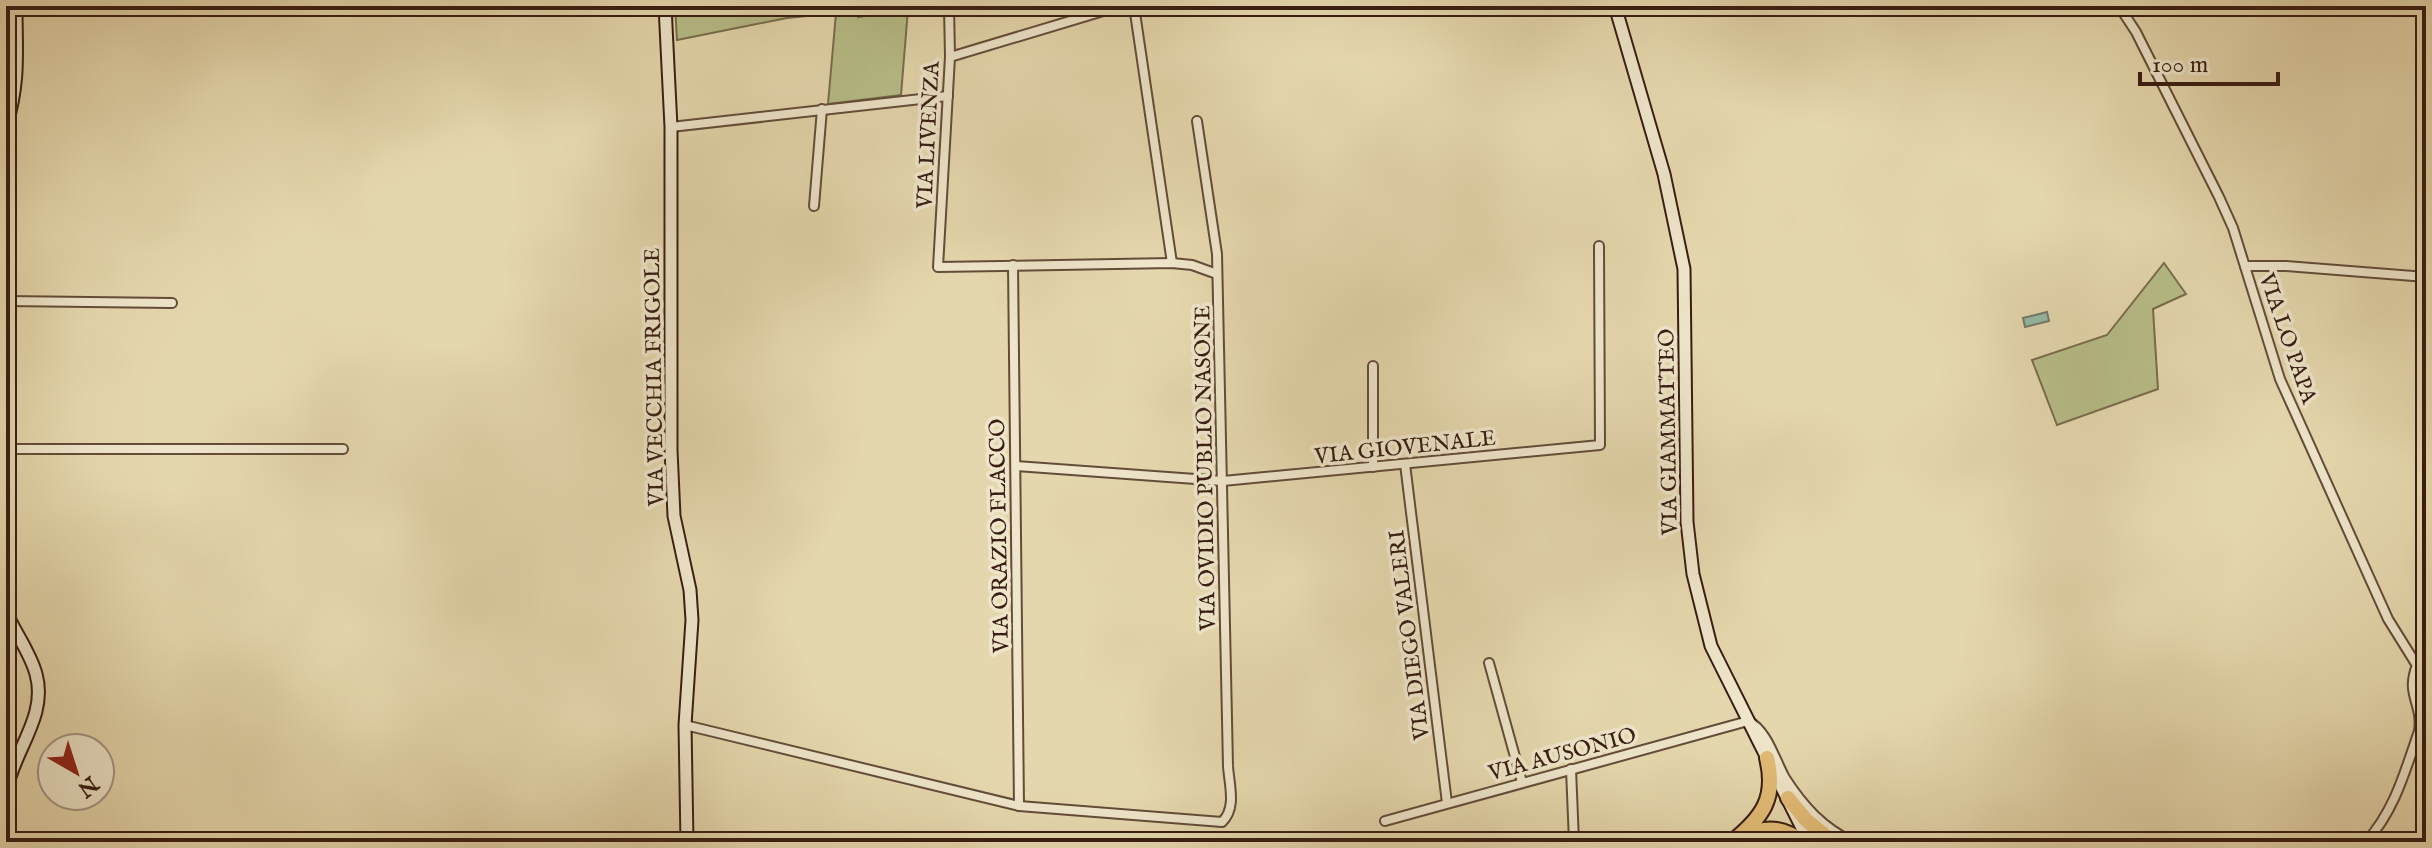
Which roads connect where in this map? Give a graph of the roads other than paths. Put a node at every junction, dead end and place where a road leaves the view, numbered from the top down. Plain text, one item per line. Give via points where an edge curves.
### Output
1 (16, 6) edge
2 (665, 6) edge
3 (949, 6) edge
4 (1120, 6) edge
5 (1134, 6) edge
6 (1615, 6) edge
7 (2119, 6) edge
8 (950, 57) junction
9 (948, 96) junction
10 (822, 109) junction
11 (1197, 121) dead end
12 (6, 127) edge
13 (671, 127) junction
14 (814, 206) dead end
15 (1599, 246) dead end
16 (1172, 263) junction
17 (1013, 265) junction
18 (2245, 266) junction
19 (1217, 274) junction
20 (2426, 277) edge
21 (6, 301) edge
22 (172, 303) dead end
23 (1373, 366) dead end
24 (6, 449) edge
25 (343, 449) dead end
26 (1405, 464) junction
27 (1016, 466) junction
28 (1373, 467) junction
29 (1223, 481) junction
30 (6, 612) edge
31 (1489, 663) dead end
32 (2417, 665) junction
33 (2426, 680) edge
34 (1748, 721) junction
35 (685, 725) junction
36 (1767, 758) junction
37 (1571, 769) junction
38 (1522, 782) junction
39 (6, 792) edge
40 (1788, 798) junction
41 (1447, 803) junction
42 (1019, 806) junction
43 (1385, 821) dead end
44 (687, 842) edge
45 (1574, 842) edge
46 (1732, 842) edge
47 (1802, 842) edge
48 (1809, 842) edge
49 (1833, 842) edge
50 (1853, 842) edge
51 (2366, 842) edge

1 - 12 street via 18,63
2 - 13 street, VIA VECCHIA FRIGOLE
3 - 8 street, VIA LIVENZA
4 - 8 street
5 - 16 street
6 - 34 street, VIA GIAMMATTEO via 1664,174 1684,269 1687,522 1693,574 1711,646
7 - 18 street, VIA LO PAPA via 2219,197
8 - 9 street, VIA LIVENZA
9 - 10 street
9 - 17 street, VIA LIVENZA via 938,267
10 - 13 street
10 - 14 street
11 - 19 street, VIA OVIDIO PUBLIO NASONE
13 - 35 street, VIA VECCHIA FRIGOLE via 671,450 674,516 692,620
15 - 26 street, VIA GIOVENALE via 1600,445
16 - 17 street
16 - 19 street
17 - 27 street, VIA ORAZIO FLACCO
18 - 20 street
18 - 32 street, VIA LO PAPA via 2280,379 2388,619
19 - 29 street, VIA OVIDIO PUBLIO NASONE
21 - 22 street
23 - 28 street
24 - 25 street
26 - 28 street, VIA GIOVENALE
26 - 41 street, VIA DIEGO VALERI
27 - 29 street, VIA GIOVENALE
27 - 42 street, VIA ORAZIO FLACCO
28 - 29 street, VIA GIOVENALE
29 - 42 street, VIA OVIDIO PUBLIO NASONE via 1230,815 1222,822
30 - 39 street via 36,672 40,693 37,715
31 - 38 street
32 - 33 street, VIA LO PAPA
32 - 51 street via 2410,682 2419,731 2395,800
34 - 36 street, VIA GIAMMATTEO
34 - 37 street, VIA AUSONIO
34 - 50 street via 1757,725 1808,808
35 - 42 street
35 - 44 street, VIA VECCHIA FRIGOLE
36 - 40 street, VIA GIAMMATTEO
36 - 46 highway via 1772,782 1767,802
37 - 38 street, VIA AUSONIO
37 - 45 street
38 - 41 street, VIA AUSONIO
40 - 48 street, VIA GIAMMATTEO
40 - 49 highway
41 - 43 street, VIA AUSONIO
46 - 47 highway via 1769,828

